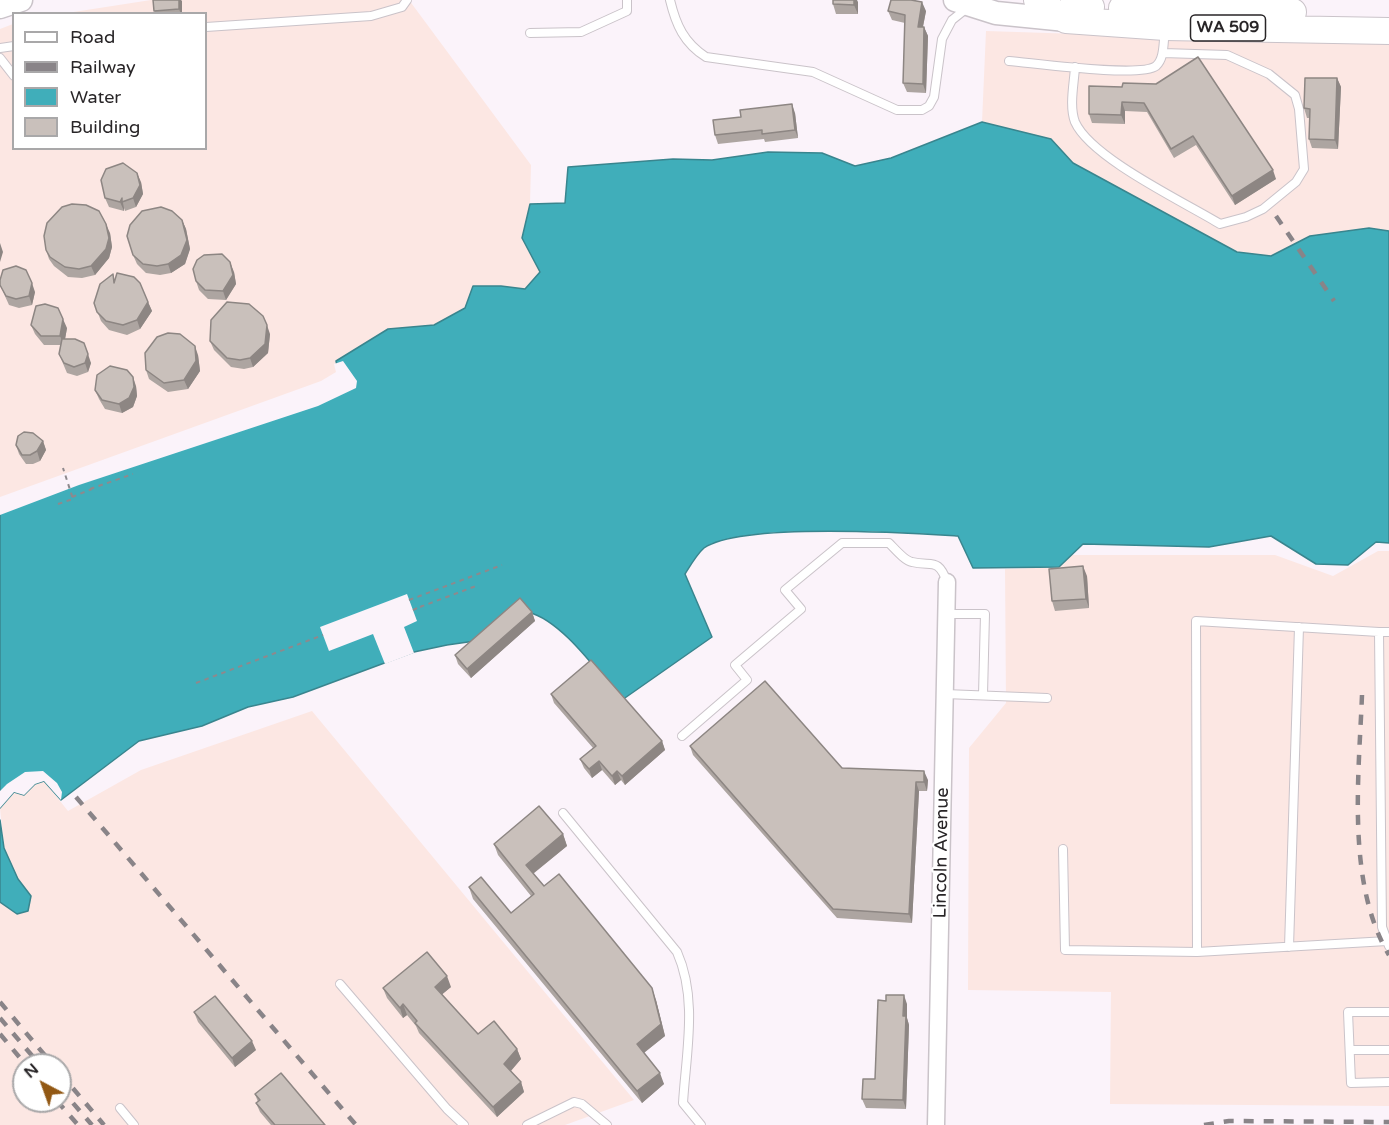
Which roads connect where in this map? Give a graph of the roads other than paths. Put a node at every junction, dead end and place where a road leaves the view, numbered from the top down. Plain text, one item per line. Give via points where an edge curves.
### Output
1 (21, 0) edge
2 (407, 0) edge
3 (627, 0) edge
4 (670, 0) edge
5 (1012, 0) edge
6 (963, 2) edge
7 (1040, 3) edge
8 (0, 7) edge
9 (1077, 9) edge
10 (1389, 14) edge
11 (207, 27) edge
12 (1165, 27) junction
13 (1389, 31) edge
14 (530, 33) dead end
15 (1163, 53) junction
16 (0, 58) edge
17 (1009, 61) dead end
18 (1075, 67) junction
19 (12, 73) edge
20 (947, 582) joint
21 (947, 614) junction
22 (1299, 627) junction
23 (1384, 632) edge
24 (945, 694) junction
25 (983, 695) junction
26 (1047, 698) dead end
27 (1385, 717) edge
28 (682, 735) dead end
29 (563, 813) dead end
30 (1063, 849) dead end
31 (1388, 944) edge
32 (1289, 947) junction
33 (1197, 952) junction
34 (340, 984) dead end
35 (1389, 1012) edge
36 (1350, 1050) junction
37 (1389, 1050) edge
38 (1389, 1082) edge
39 (120, 1108) dead end
40 (134, 1125) edge
41 (464, 1125) edge
42 (527, 1125) edge
43 (607, 1125) edge
44 (701, 1125) edge
45 (936, 1125) edge

1 - 8 main road
2 - 11 lane via 402,7 371,16
3 - 14 lane via 627,11 581,32
4 - 6 lane via 681,35 706,57 813,72 897,110 922,110 929,106 934,97 942,39
5 - 7 main road, WA 509
6 - 9 main road, WA 509 via 996,13
7 - 9 main road, WA 509
9 - 10 main road, WA 509
9 - 12 main road, WA 509
12 - 13 main road, WA 509
12 - 15 lane
15 - 18 lane via 1156,66 1147,69
15 - 18 lane via 1227,55 1269,74 1295,95 1304,169 1296,182 1263,209 1220,224 1100,153 1075,121
16 - 19 lane
17 - 18 lane
20 - 21 street, Lincoln Avenue
20 - 28 lane via 940,567 910,562 889,543 842,543 785,590 801,609 735,665 747,680
21 - 24 street, Lincoln Avenue
21 - 25 lane via 985,614
22 - 23 lane
22 - 32 lane
22 - 33 lane via 1196,621
23 - 27 lane
24 - 25 lane
24 - 45 street, Lincoln Avenue
25 - 26 lane
27 - 31 lane via 1382,927
29 - 44 lane via 677,952 690,996 683,1103
30 - 33 lane via 1065,950
31 - 32 lane
32 - 33 lane
34 - 41 lane
35 - 36 lane via 1348,1012
36 - 37 lane
36 - 38 lane via 1351,1083
39 - 40 lane
42 - 43 lane via 574,1102

